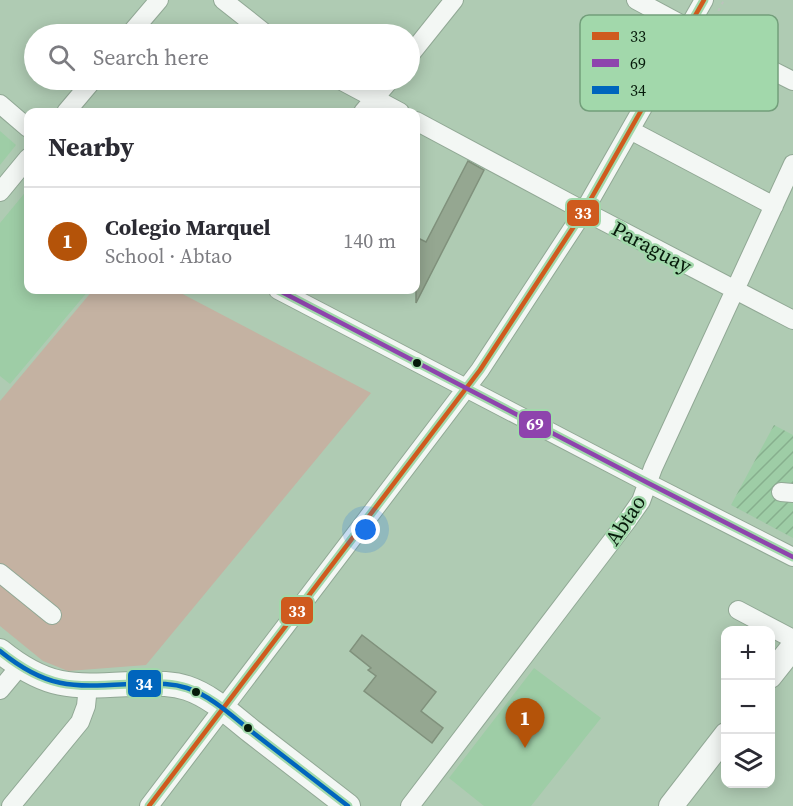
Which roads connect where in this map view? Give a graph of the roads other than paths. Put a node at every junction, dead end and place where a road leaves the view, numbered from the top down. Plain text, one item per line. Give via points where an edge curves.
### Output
1 (159, 0) edge
2 (223, 0) edge
3 (454, 0) edge
4 (636, 0) edge
5 (704, 0) edge
6 (664, 15) edge
7 (695, 15) edge
8 (139, 24) edge
9 (253, 24) edge
10 (420, 42) edge
11 (778, 73) edge
12 (793, 81) edge
13 (85, 90) edge
14 (351, 90) edge
15 (382, 90) edge
16 (0, 104) edge
17 (369, 106) edge
18 (69, 108) edge
19 (641, 111) edge
20 (420, 123) edge
21 (24, 125) edge
22 (630, 130) junction
23 (24, 163) edge
24 (793, 164) edge
25 (0, 192) edge
26 (774, 206) junction
27 (584, 211) junction
28 (735, 290) junction
29 (286, 294) edge
30 (793, 320) edge
31 (467, 388) junction
32 (648, 483) junction
33 (793, 557) edge
34 (0, 573) edge
35 (738, 610) dead end
36 (52, 615) dead end
37 (793, 639) edge
38 (793, 647) edge
39 (0, 651) edge
40 (20, 666) junction
41 (775, 671) edge
42 (88, 686) junction
43 (0, 690) edge
44 (222, 709) junction
45 (721, 741) edge
46 (11, 806) edge
47 (149, 806) edge
48 (348, 806) edge
49 (410, 806) edge
50 (671, 806) edge

1 - 8 street
2 - 9 street
3 - 10 street
4 - 6 street
5 - 7 street
11 - 12 street
13 - 18 street
14 - 17 street
15 - 17 street
16 - 21 street
19 - 22 street
20 - 27 street, Paraguay
22 - 26 street
22 - 27 street
23 - 25 street
24 - 26 street, Abtao
26 - 28 street, Abtao
27 - 28 street, Paraguay
27 - 31 street
28 - 30 street, Paraguay
28 - 32 street, Abtao
29 - 31 street
31 - 32 street
31 - 44 street
32 - 33 street
32 - 49 street, Abtao via 627,521
34 - 36 street
35 - 37 street
38 - 41 main road
39 - 40 main road
40 - 42 main road via 51,681
40 - 43 street
42 - 44 main road via 176,685 199,693
42 - 46 street via 80,722
44 - 47 street
44 - 48 main road
45 - 50 main road

